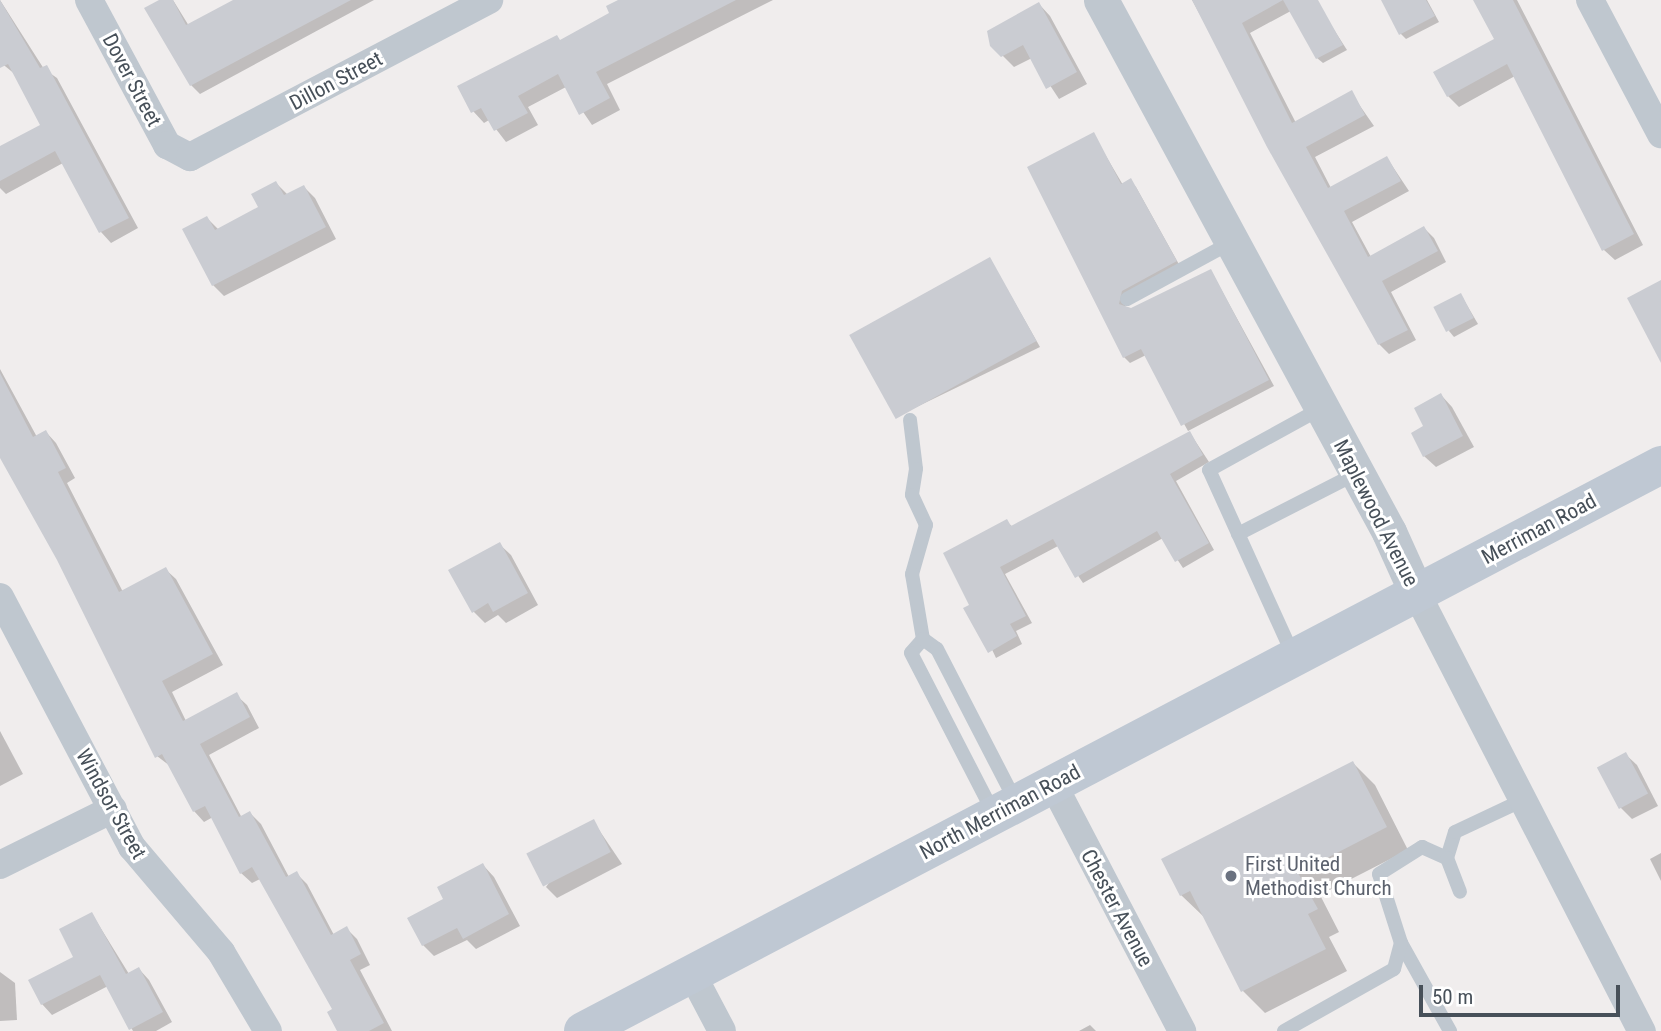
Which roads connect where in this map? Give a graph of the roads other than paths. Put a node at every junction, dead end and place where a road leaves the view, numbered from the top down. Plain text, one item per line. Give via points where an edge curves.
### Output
1 (89, 0) edge
2 (489, 0) edge
3 (1101, 0) edge
4 (1590, 0) edge
5 (1661, 134) edge
6 (182, 155) joint
7 (1232, 243) junction
8 (1127, 299) dead end
9 (1322, 408) junction
10 (910, 420) dead end
11 (1661, 465) edge
12 (1357, 472) junction
13 (1238, 534) junction
14 (1417, 594) junction
15 (0, 597) edge
16 (923, 639) junction
17 (1295, 658) junction
18 (1053, 784) junction
19 (1523, 800) junction
20 (113, 809) junction
21 (1006, 809) junction
22 (1447, 858) junction
23 (0, 865) edge
24 (1460, 892) dead end
25 (1401, 943) junction
26 (692, 974) junction
27 (268, 1031) edge
28 (583, 1031) edge
29 (722, 1031) edge
30 (1182, 1031) edge
31 (1283, 1031) edge
32 (1450, 1031) edge
33 (1642, 1031) edge

1 - 6 street, Dover Street via 167,145
2 - 6 street, Dillon Street via 190,157
3 - 7 street, Maplewood Avenue
4 - 5 street
7 - 8 lane
7 - 9 street, Maplewood Avenue
9 - 12 street, Maplewood Avenue
9 - 13 lane via 1209,470
10 - 16 lane via 916,469 912,495 926,524 912,574
11 - 14 main road, Merriman Road
12 - 13 lane
12 - 14 street, Maplewood Avenue
13 - 17 lane
14 - 17 main road, North Merriman Road
14 - 19 street, Maplewood Avenue
15 - 20 street, Windsor Street
16 - 21 lane via 937,649
16 - 21 lane via 911,653
17 - 18 main road, North Merriman Road
18 - 21 main road, North Merriman Road
18 - 30 street, Chester Avenue
19 - 22 lane via 1455,832
19 - 33 street, Maplewood Avenue
20 - 23 street
20 - 27 street, Windsor Street via 144,865 242,981
21 - 26 main road, North Merriman Road
22 - 24 lane
22 - 25 lane via 1422,847 1379,874
25 - 31 lane via 1394,969
25 - 32 lane
26 - 28 main road, North Merriman Road
26 - 29 street

